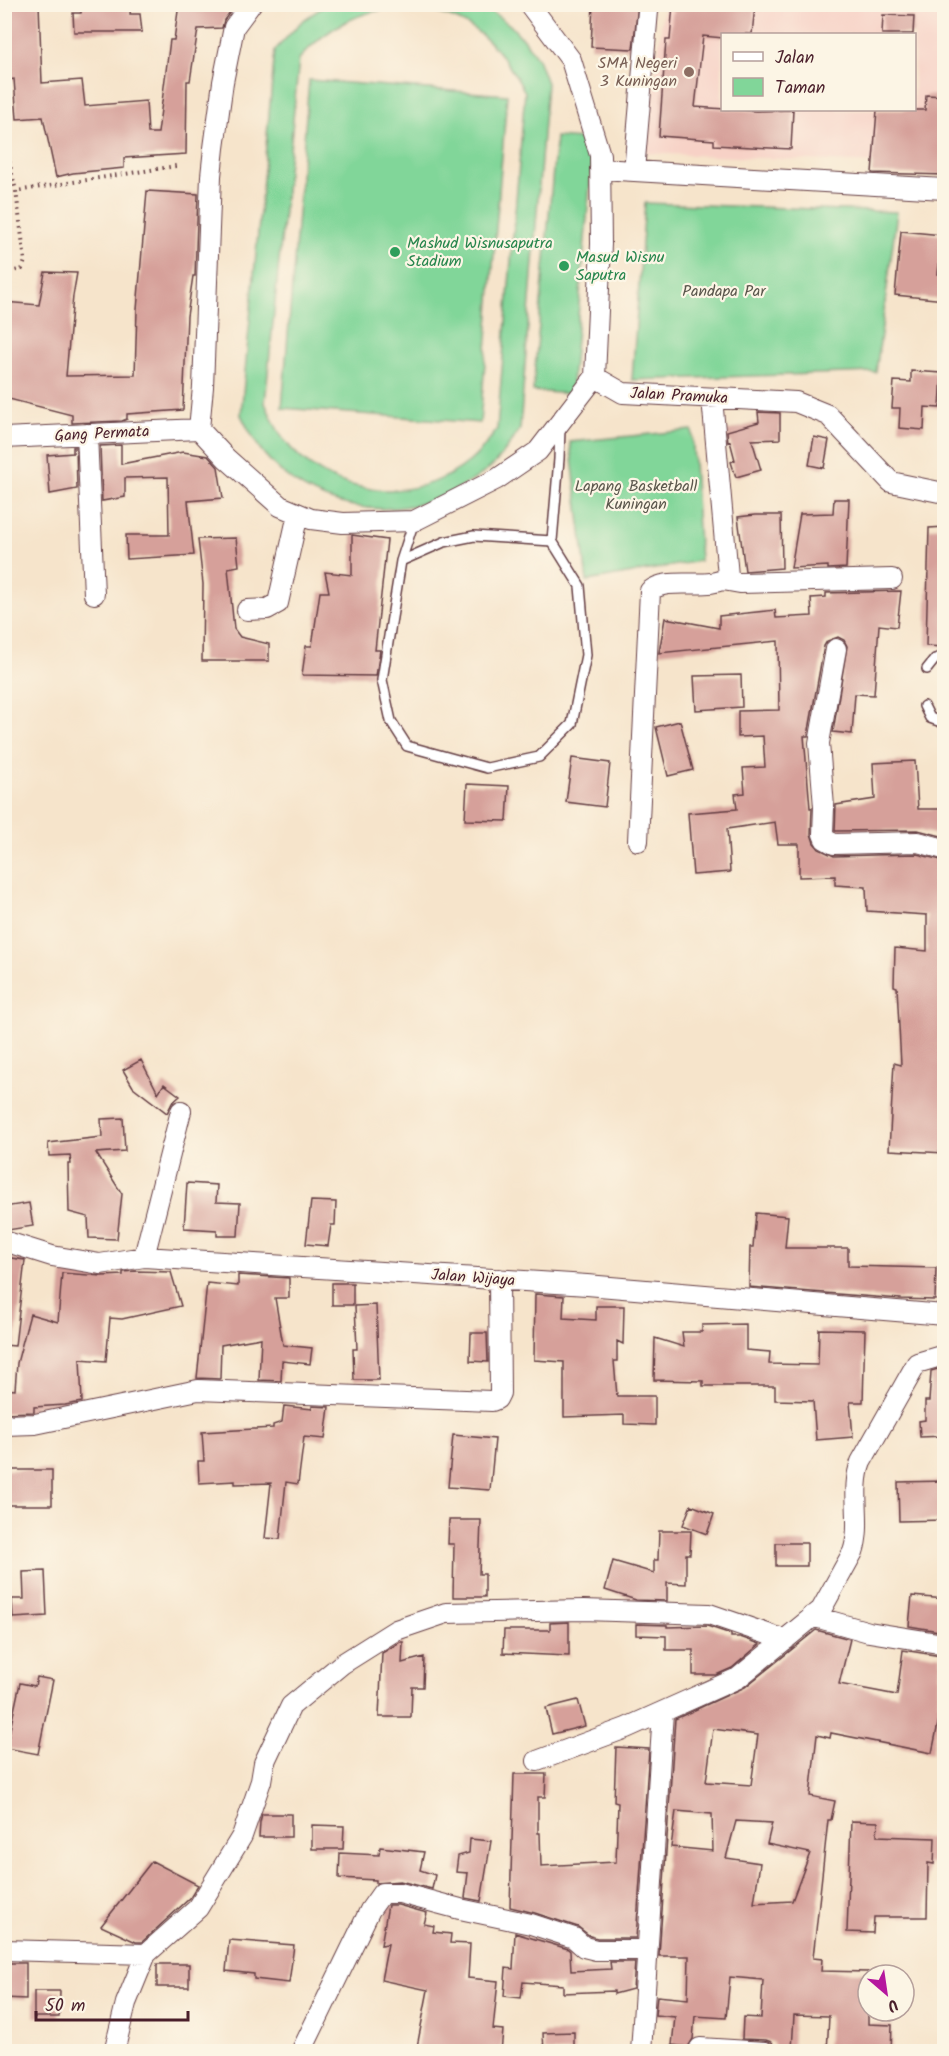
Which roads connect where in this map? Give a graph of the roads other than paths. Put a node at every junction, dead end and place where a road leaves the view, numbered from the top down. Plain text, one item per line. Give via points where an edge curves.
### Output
1 (251, 4) edge
2 (529, 4) edge
3 (651, 4) edge
4 (600, 169) junction
5 (634, 171) junction
6 (945, 189) edge
7 (595, 377) junction
8 (712, 398) junction
9 (560, 422) junction
10 (199, 429) junction
11 (87, 434) junction
12 (4, 438) edge
13 (945, 493) edge
14 (298, 514) junction
15 (414, 521) junction
16 (552, 541) junction
17 (401, 561) junction
18 (892, 579) dead end
19 (723, 580) junction
20 (94, 594) dead end
21 (247, 610) dead end
22 (836, 649) dead end
23 (945, 656) edge
24 (927, 669) dead end
25 (924, 706) dead end
26 (945, 723) edge
27 (638, 841) dead end
28 (945, 849) edge
29 (181, 1111) dead end
30 (4, 1241) edge
31 (144, 1257) junction
32 (499, 1279) junction
33 (945, 1315) edge
34 (945, 1355) edge
35 (4, 1425) edge
36 (812, 1616) junction
37 (784, 1640) junction
38 (945, 1644) edge
39 (663, 1712) junction
40 (537, 1761) dead end
41 (4, 1950) edge
42 (647, 1950) junction
43 (146, 1954) junction
44 (700, 2048) dead end
45 (114, 2052) edge
46 (301, 2052) edge
47 (641, 2052) edge
48 (765, 2052) edge

1 - 10 street via 234,27 214,148
2 - 4 street via 571,60 600,155
3 - 5 street
4 - 5 street
4 - 7 street
5 - 6 street
7 - 8 street, Jalan Pramuka via 623,393
7 - 9 street
8 - 13 street, Jalan Pramuka via 796,402 828,415 891,482
8 - 19 street via 728,576
9 - 15 street via 538,451 497,479
9 - 16 lane
10 - 11 street, Gang Permata
10 - 14 street via 280,506
11 - 12 street, Gang Permata
11 - 20 street
14 - 15 street via 343,523
14 - 21 street via 278,603 267,609
15 - 17 lane
16 - 17 lane via 474,536 444,542
16 - 17 lane via 580,586 586,655 572,724 538,757 487,768 407,746 391,721 382,680
18 - 19 street via 740,583
19 - 27 street via 660,585 650,591
22 - 28 street via 819,743 825,839 834,844 918,842
23 - 24 lane via 935,659
25 - 26 lane via 930,718
29 - 31 street
30 - 31 street, Jalan Wijaya via 52,1256 100,1264
31 - 32 street, Jalan Wijaya
32 - 33 street, Jalan Wijaya
32 - 35 street via 500,1393 492,1401 198,1390 35,1424
34 - 36 street via 917,1363 861,1462 856,1491 857,1542 821,1610
36 - 37 street
36 - 38 street via 869,1632
37 - 39 street via 738,1678
37 - 43 street via 709,1614 583,1610 446,1613 396,1630 342,1664 291,1707 264,1763 242,1836 198,1908
39 - 40 street
39 - 42 street
41 - 43 street
42 - 46 street via 596,1950 531,1924 400,1893 382,1893
42 - 47 street
43 - 45 street via 126,2003
44 - 48 street

